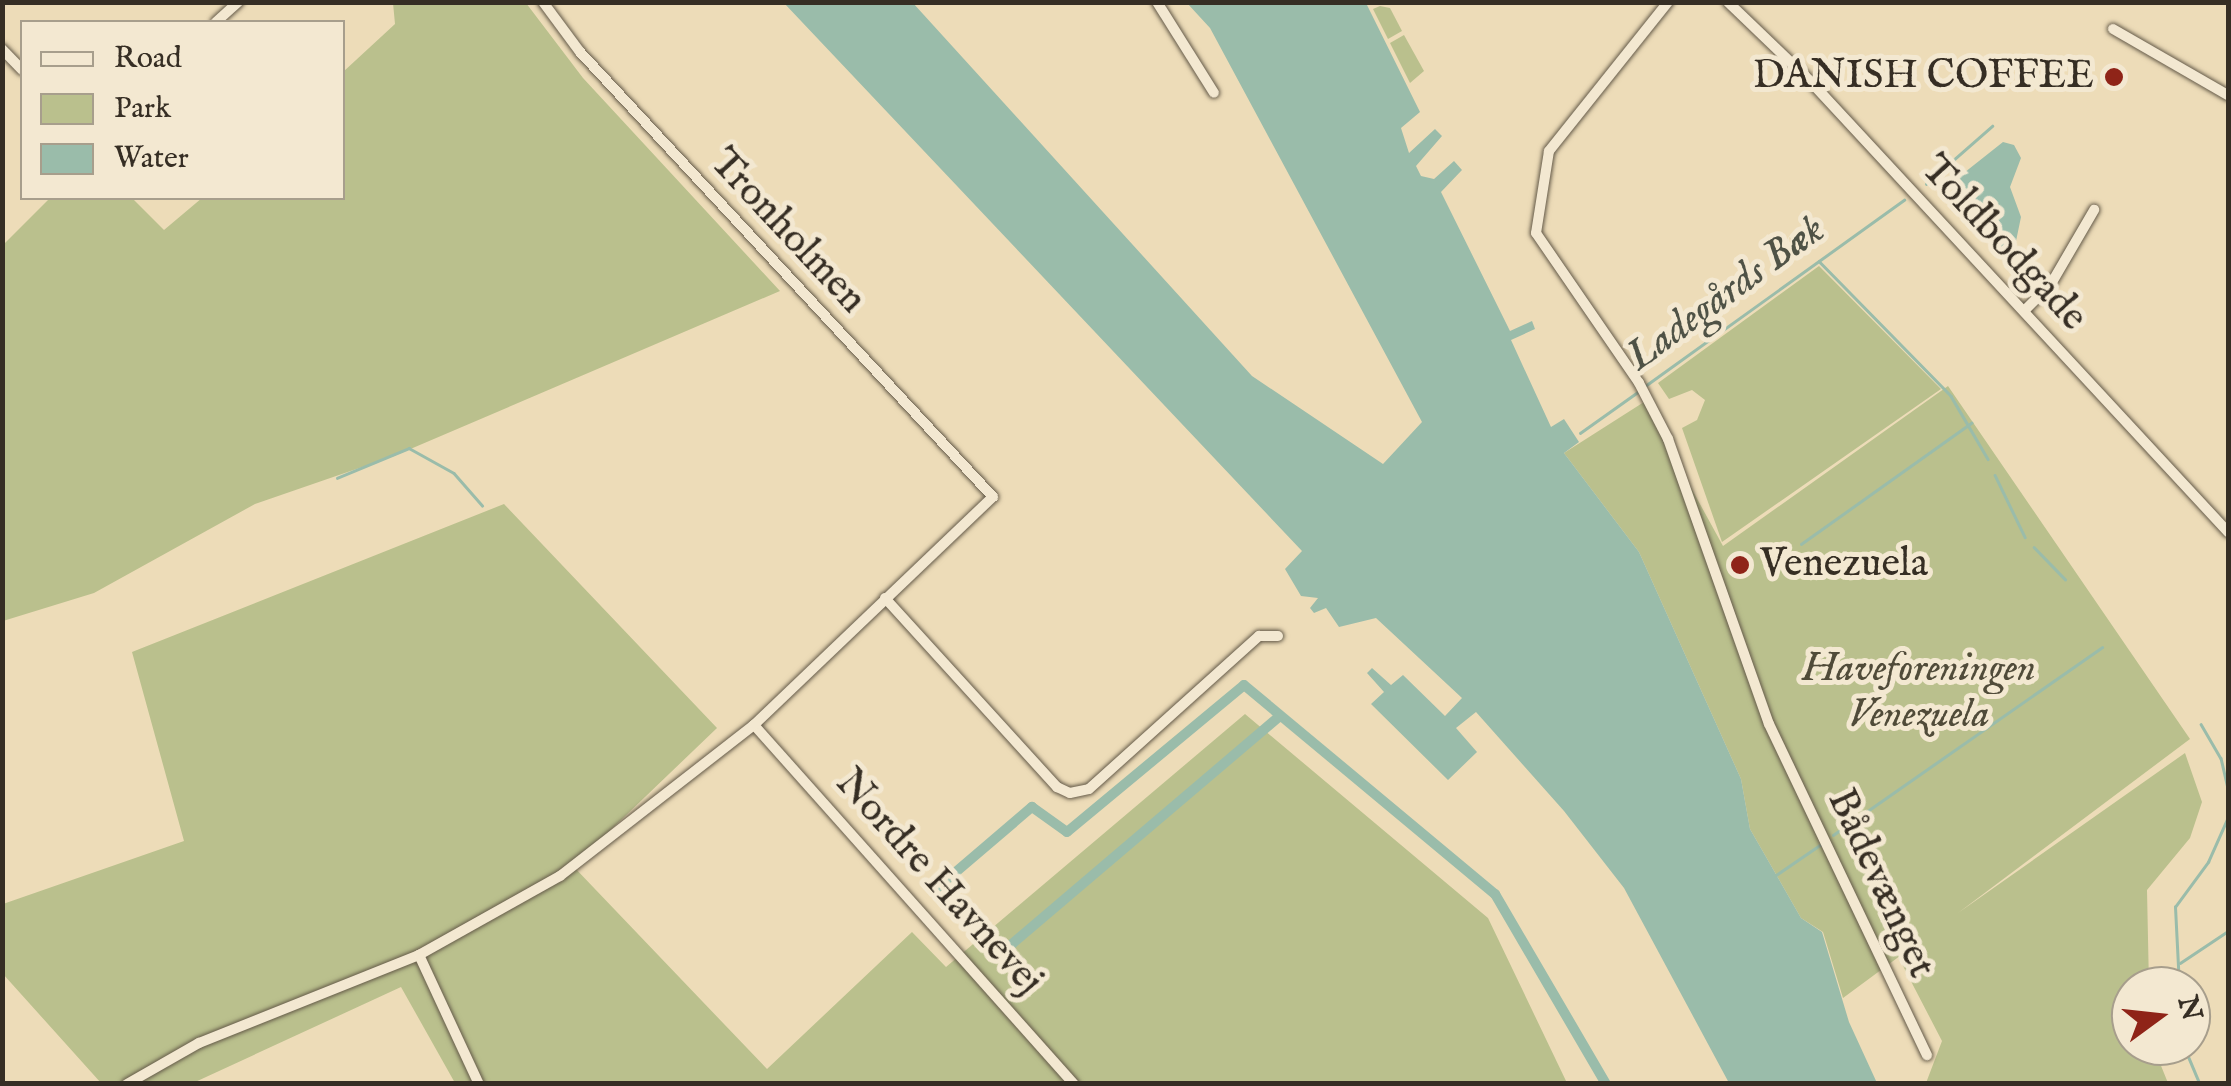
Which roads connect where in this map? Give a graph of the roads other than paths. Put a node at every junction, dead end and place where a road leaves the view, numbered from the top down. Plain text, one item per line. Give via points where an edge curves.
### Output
1 (238, 2) edge
2 (543, 2) edge
3 (1157, 2) edge
4 (1668, 2) edge
5 (1728, 2) edge
6 (218, 20) edge
7 (2113, 29) dead end
8 (2, 49) edge
9 (20, 68) edge
10 (1214, 93) dead end
11 (2228, 95) edge
12 (2094, 210) dead end
13 (2024, 311) junction
14 (2228, 532) edge
15 (886, 598) junction
16 (1278, 636) dead end
17 (754, 725) junction
18 (419, 955) junction
19 (1926, 1054) dead end
20 (127, 1084) edge
21 (479, 1084) edge
22 (1074, 1084) edge

1 - 6 street
2 - 15 street, Tronholmen via 580,52 993,497
3 - 10 street
4 - 19 street, Bådevænget via 1549,150 1534,223 1648,398 1714,558 1736,643 1769,724
5 - 13 street, Toldbodgade
7 - 11 street
8 - 9 street
12 - 13 street via 2051,284
13 - 14 street, Toldbodgade
15 - 16 street via 1056,788 1070,793 1089,788 1259,636
15 - 17 street
17 - 18 street via 560,876
17 - 22 street, Nordre Havnevej
18 - 20 street via 199,1043
18 - 21 street

